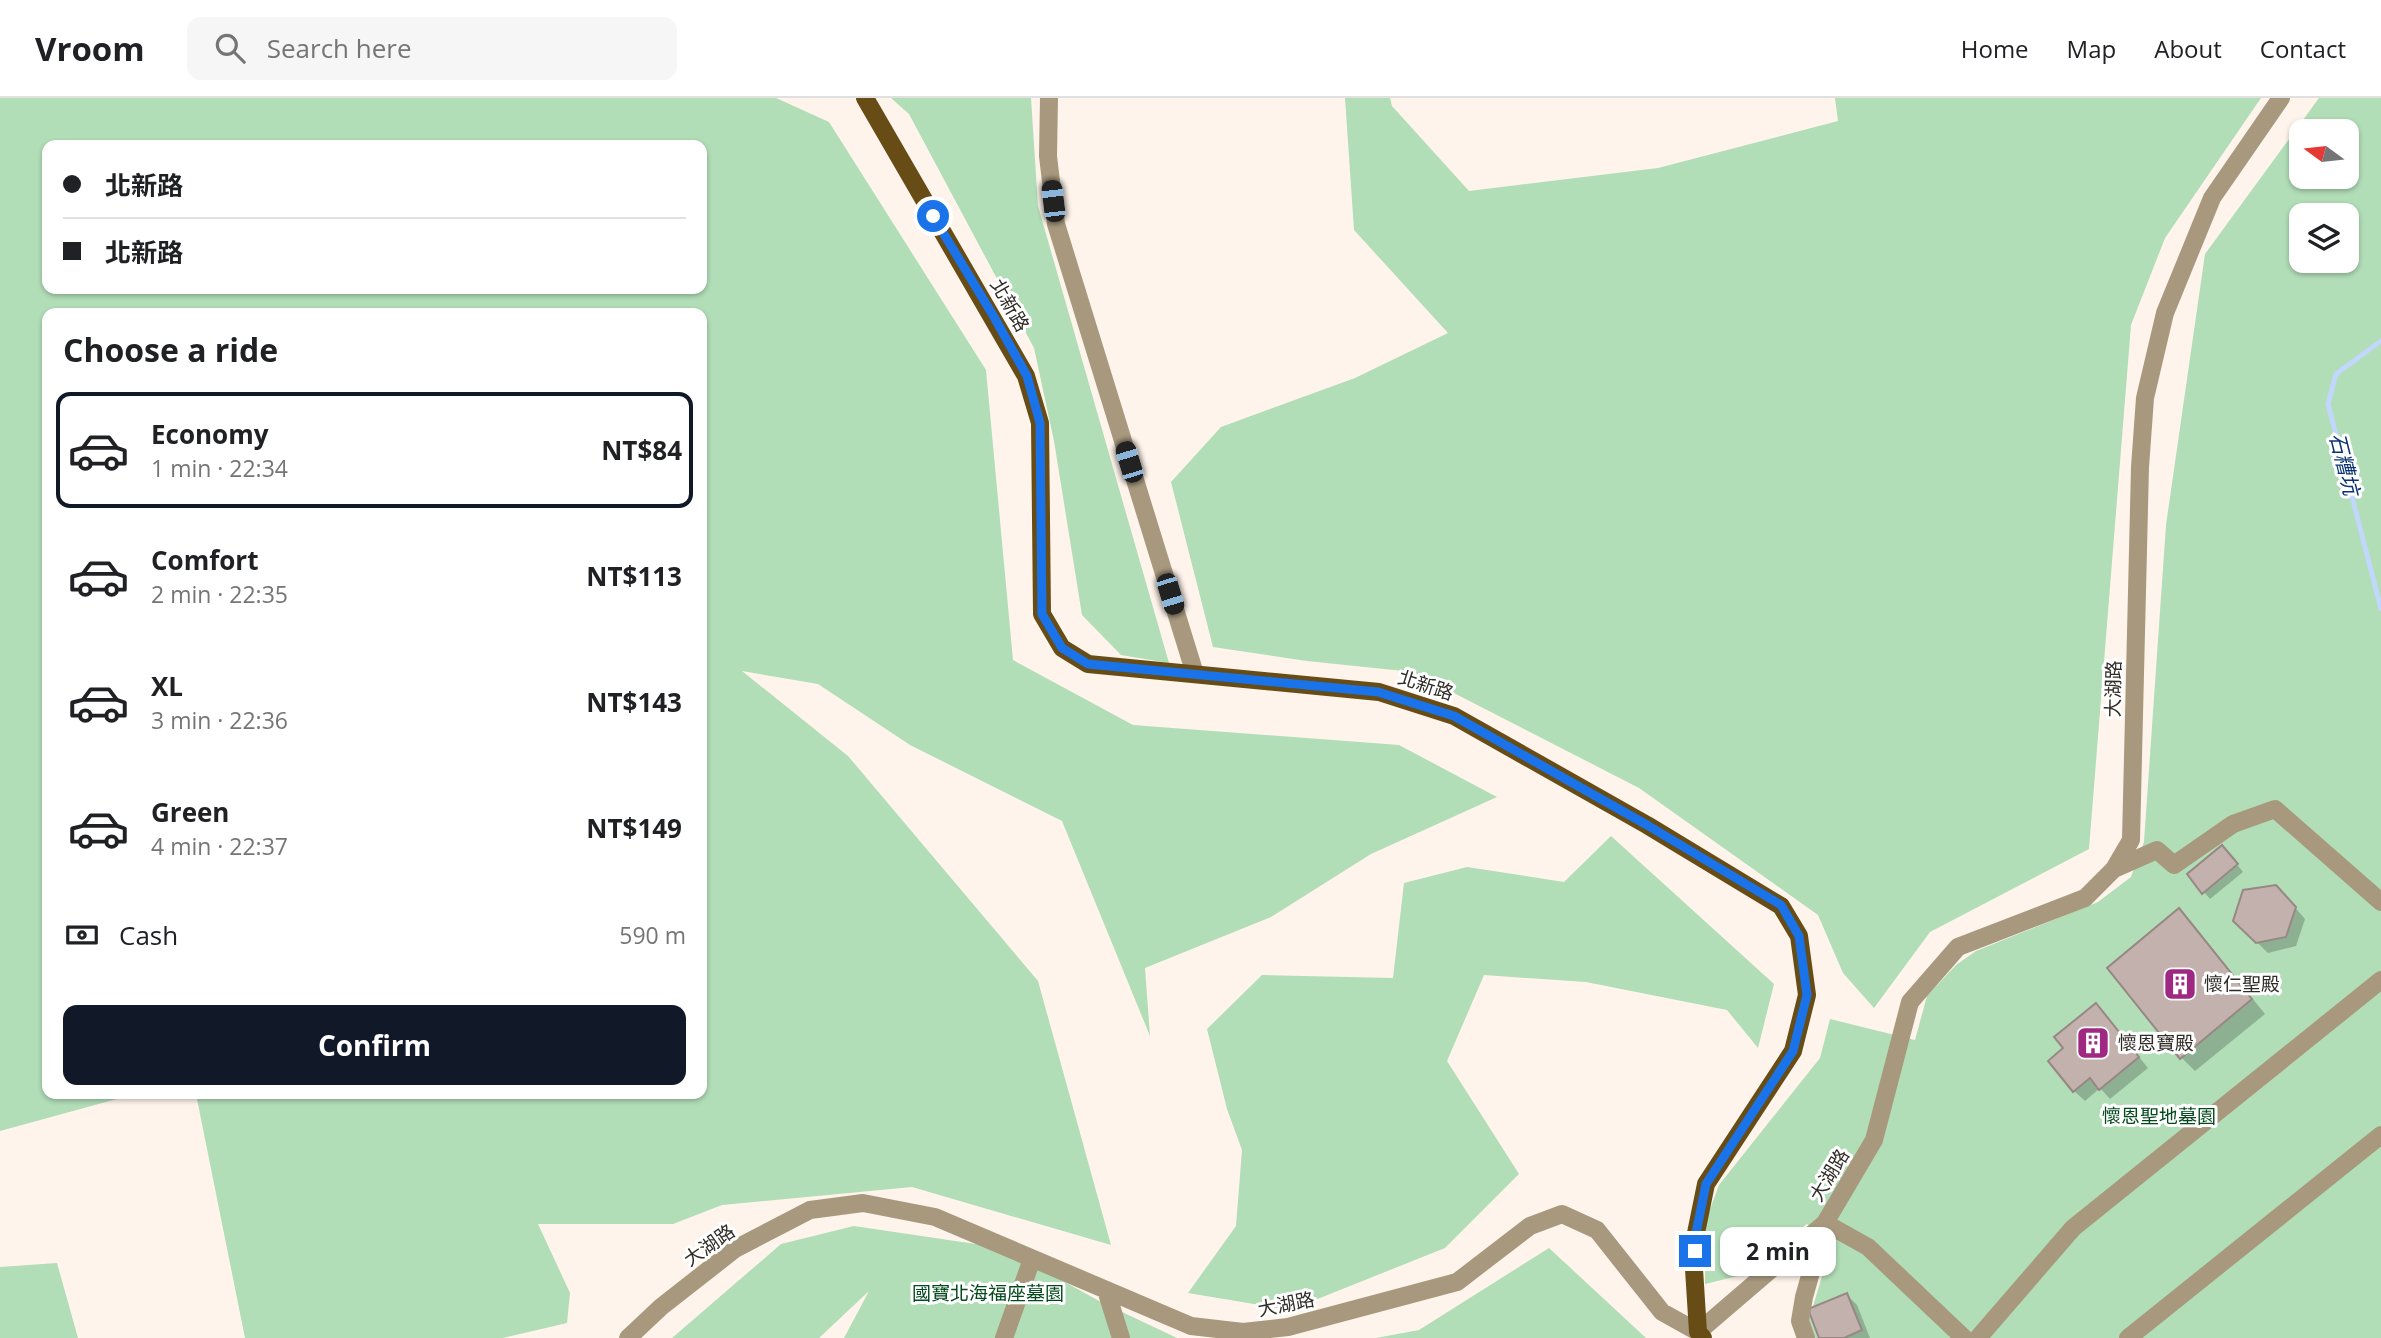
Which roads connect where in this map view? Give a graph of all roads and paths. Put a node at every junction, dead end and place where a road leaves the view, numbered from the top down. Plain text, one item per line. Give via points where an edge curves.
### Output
1 (865, 98) edge
2 (1049, 98) edge
3 (2281, 98) edge
4 (1195, 674) junction
5 (2114, 869) junction
6 (2381, 902) edge
7 (2381, 980) edge
8 (2381, 1135) edge
9 (1825, 1223) junction
10 (1032, 1259) junction
11 (1106, 1290) junction
12 (1701, 1335) edge
13 (628, 1338) edge
14 (1004, 1338) edge
15 (1121, 1338) edge
16 (1805, 1338) edge
17 (1964, 1338) edge
18 (1978, 1338) edge
19 (2129, 1338) edge

1 - 4 main road, 北新路 via 1027,376 1040,423 1042,614 1062,648 1088,664
2 - 4 street via 1048,156 1056,224
3 - 5 street, 大湖路 via 2212,198 2165,313 2145,398 2131,840
4 - 12 main road, 北新路 via 1378,692 1454,716 1781,905 1799,936 1807,995 1793,1051 1706,1184 1694,1269
5 - 6 street via 2157,850 2174,865 2233,824 2275,809
5 - 9 street, 大湖路 via 2085,898 1958,947 1910,1002 1874,1140
7 - 18 street via 2073,1228
8 - 19 street
9 - 12 street, 大湖路
9 - 16 street via 1804,1297 1800,1321
9 - 17 street via 1868,1247
10 - 11 street, 大湖路
10 - 13 street, 大湖路 via 935,1217 863,1203 810,1210 735,1249
10 - 14 street
11 - 12 street, 大湖路 via 1191,1326 1243,1332 1288,1328 1457,1282 1530,1226 1562,1213 1597,1230 1662,1312
11 - 15 street

